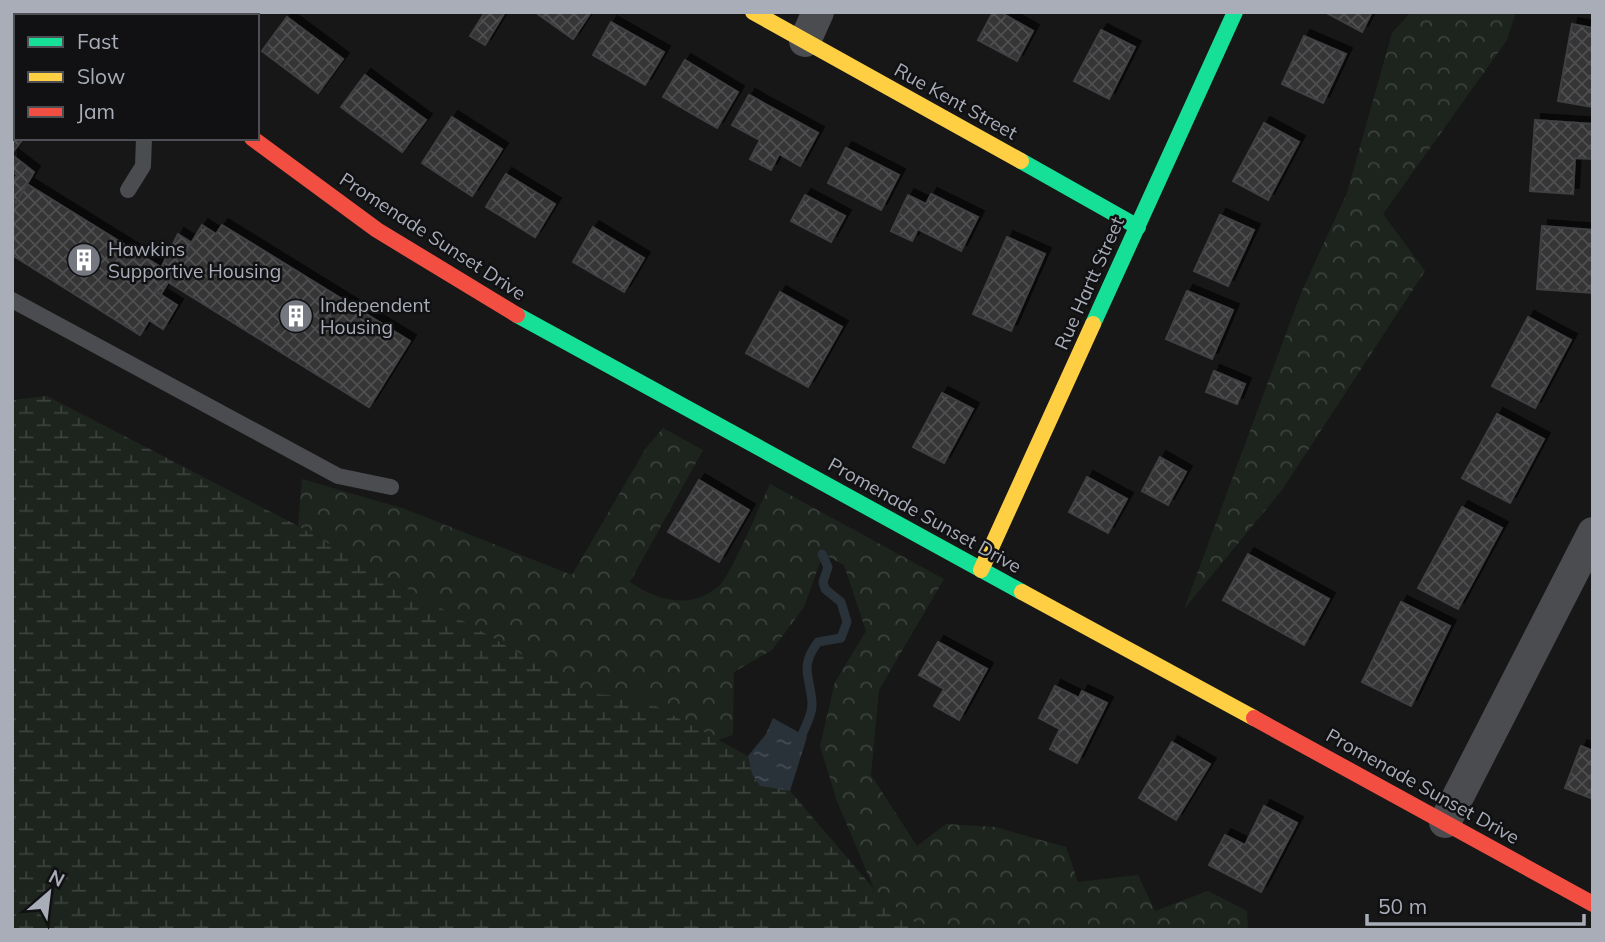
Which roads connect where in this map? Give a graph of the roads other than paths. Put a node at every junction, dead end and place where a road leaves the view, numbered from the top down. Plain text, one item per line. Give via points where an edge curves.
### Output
1 (753, 12) edge
2 (818, 12) edge
3 (1235, 12) edge
4 (805, 41) junction
5 (144, 140) edge
6 (255, 140) edge
7 (128, 190) dead end
8 (1138, 227) junction
9 (12, 300) edge
10 (391, 487) dead end
11 (1593, 533) edge
12 (981, 570) junction
13 (1445, 822) junction
14 (1593, 904) edge

1 - 4 street, Rue Kent Street
2 - 4 street
3 - 8 street, Rue Hartt Street
4 - 8 street, Rue Kent Street
5 - 7 lane via 143,166
6 - 12 street, Promenade Sunset Drive via 377,230 525,320
8 - 12 street, Rue Hartt Street
9 - 10 lane via 338,477
11 - 13 street
12 - 13 street, Promenade Sunset Drive
13 - 14 street, Promenade Sunset Drive

